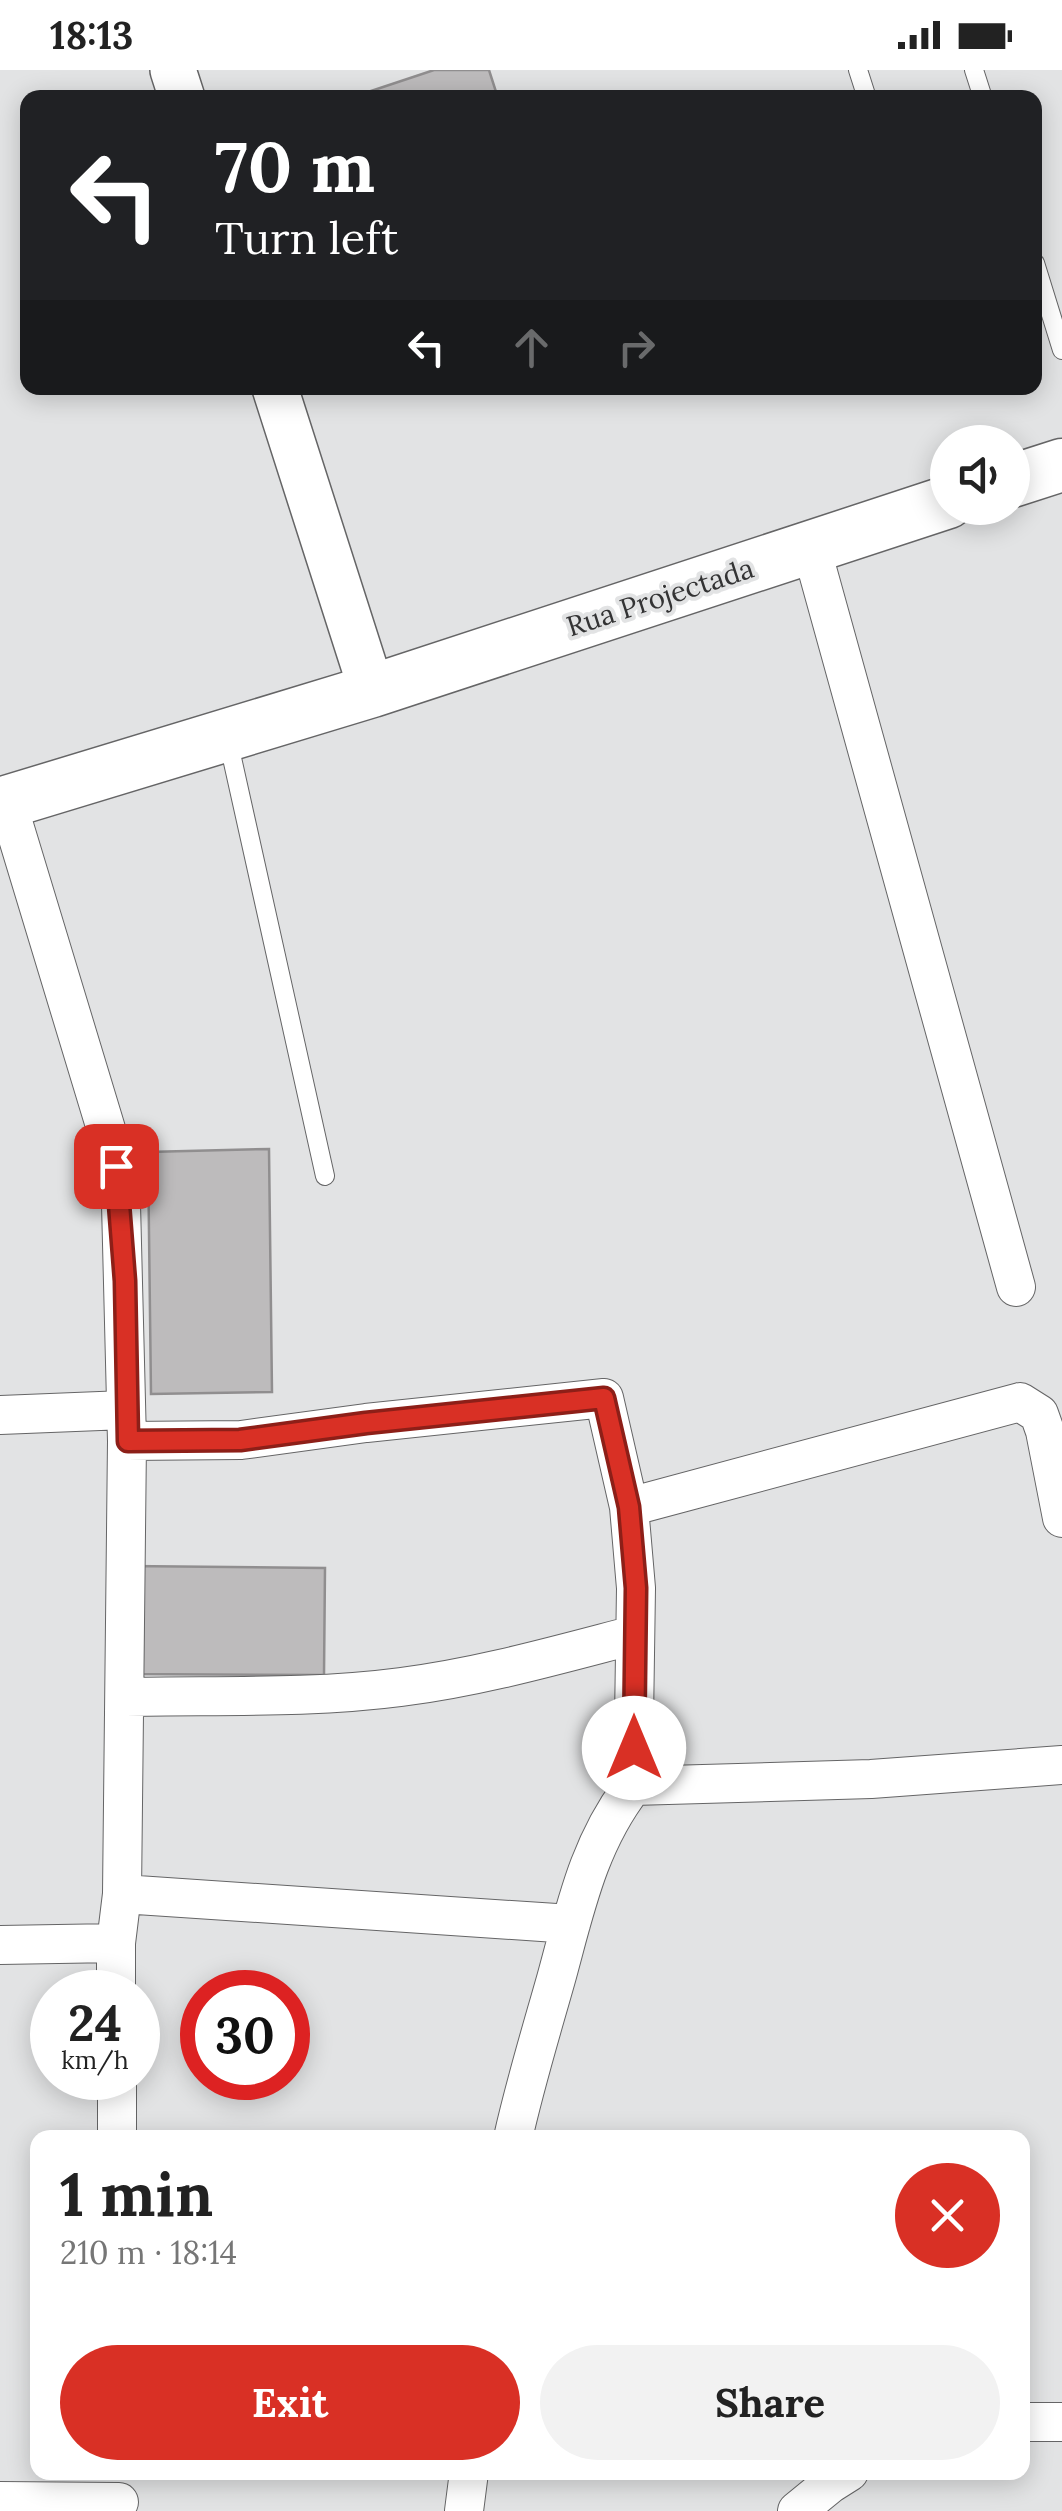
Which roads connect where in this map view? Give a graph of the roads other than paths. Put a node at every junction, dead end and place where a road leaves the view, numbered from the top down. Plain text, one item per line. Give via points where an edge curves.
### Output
1 (1042, 286) edge
2 (1062, 350) edge
3 (276, 395) edge
4 (1062, 465) edge
5 (1030, 475) edge
6 (930, 508) edge
7 (810, 547) junction
8 (372, 691) junction
9 (227, 735) junction
10 (3, 803) edge
11 (325, 1176) dead end
12 (1016, 1287) dead end
13 (0, 1416) edge
14 (126, 1426) junction
15 (629, 1507) junction
16 (1062, 1518) edge
17 (634, 1635) junction
18 (125, 1697) junction
19 (1062, 1765) edge
20 (633, 1786) junction
21 (122, 1894) junction
22 (572, 1924) junction
23 (116, 1943) junction
24 (0, 1945) edge
25 (116, 1970) edge
26 (117, 2100) edge
27 (117, 2130) edge
28 (515, 2130) edge
29 (1030, 2422) edge
30 (1062, 2422) edge
31 (468, 2480) edge
32 (837, 2480) edge
33 (120, 2495) edge
34 (0, 2500) edge
35 (464, 2511) edge
36 (796, 2511) edge

1 - 2 lane
3 - 8 street
4 - 5 main road
6 - 7 main road, Rua Projectada
7 - 8 main road, Rua Projectada
7 - 12 street
8 - 9 main road, Rua Projectada
9 - 10 main road, Rua Projectada
9 - 11 lane
10 - 14 street via 116,1166
13 - 14 street
14 - 15 street via 240,1440 604,1398
14 - 18 street
15 - 16 street via 1020,1402 1039,1414
15 - 17 street
17 - 18 street via 486,1674 398,1688
17 - 20 street
18 - 21 street
19 - 20 street
20 - 22 street via 595,1847
21 - 22 street
21 - 23 street
22 - 28 street
23 - 24 street
23 - 25 street
26 - 27 street
29 - 30 street
31 - 35 street
32 - 36 street
33 - 34 street

